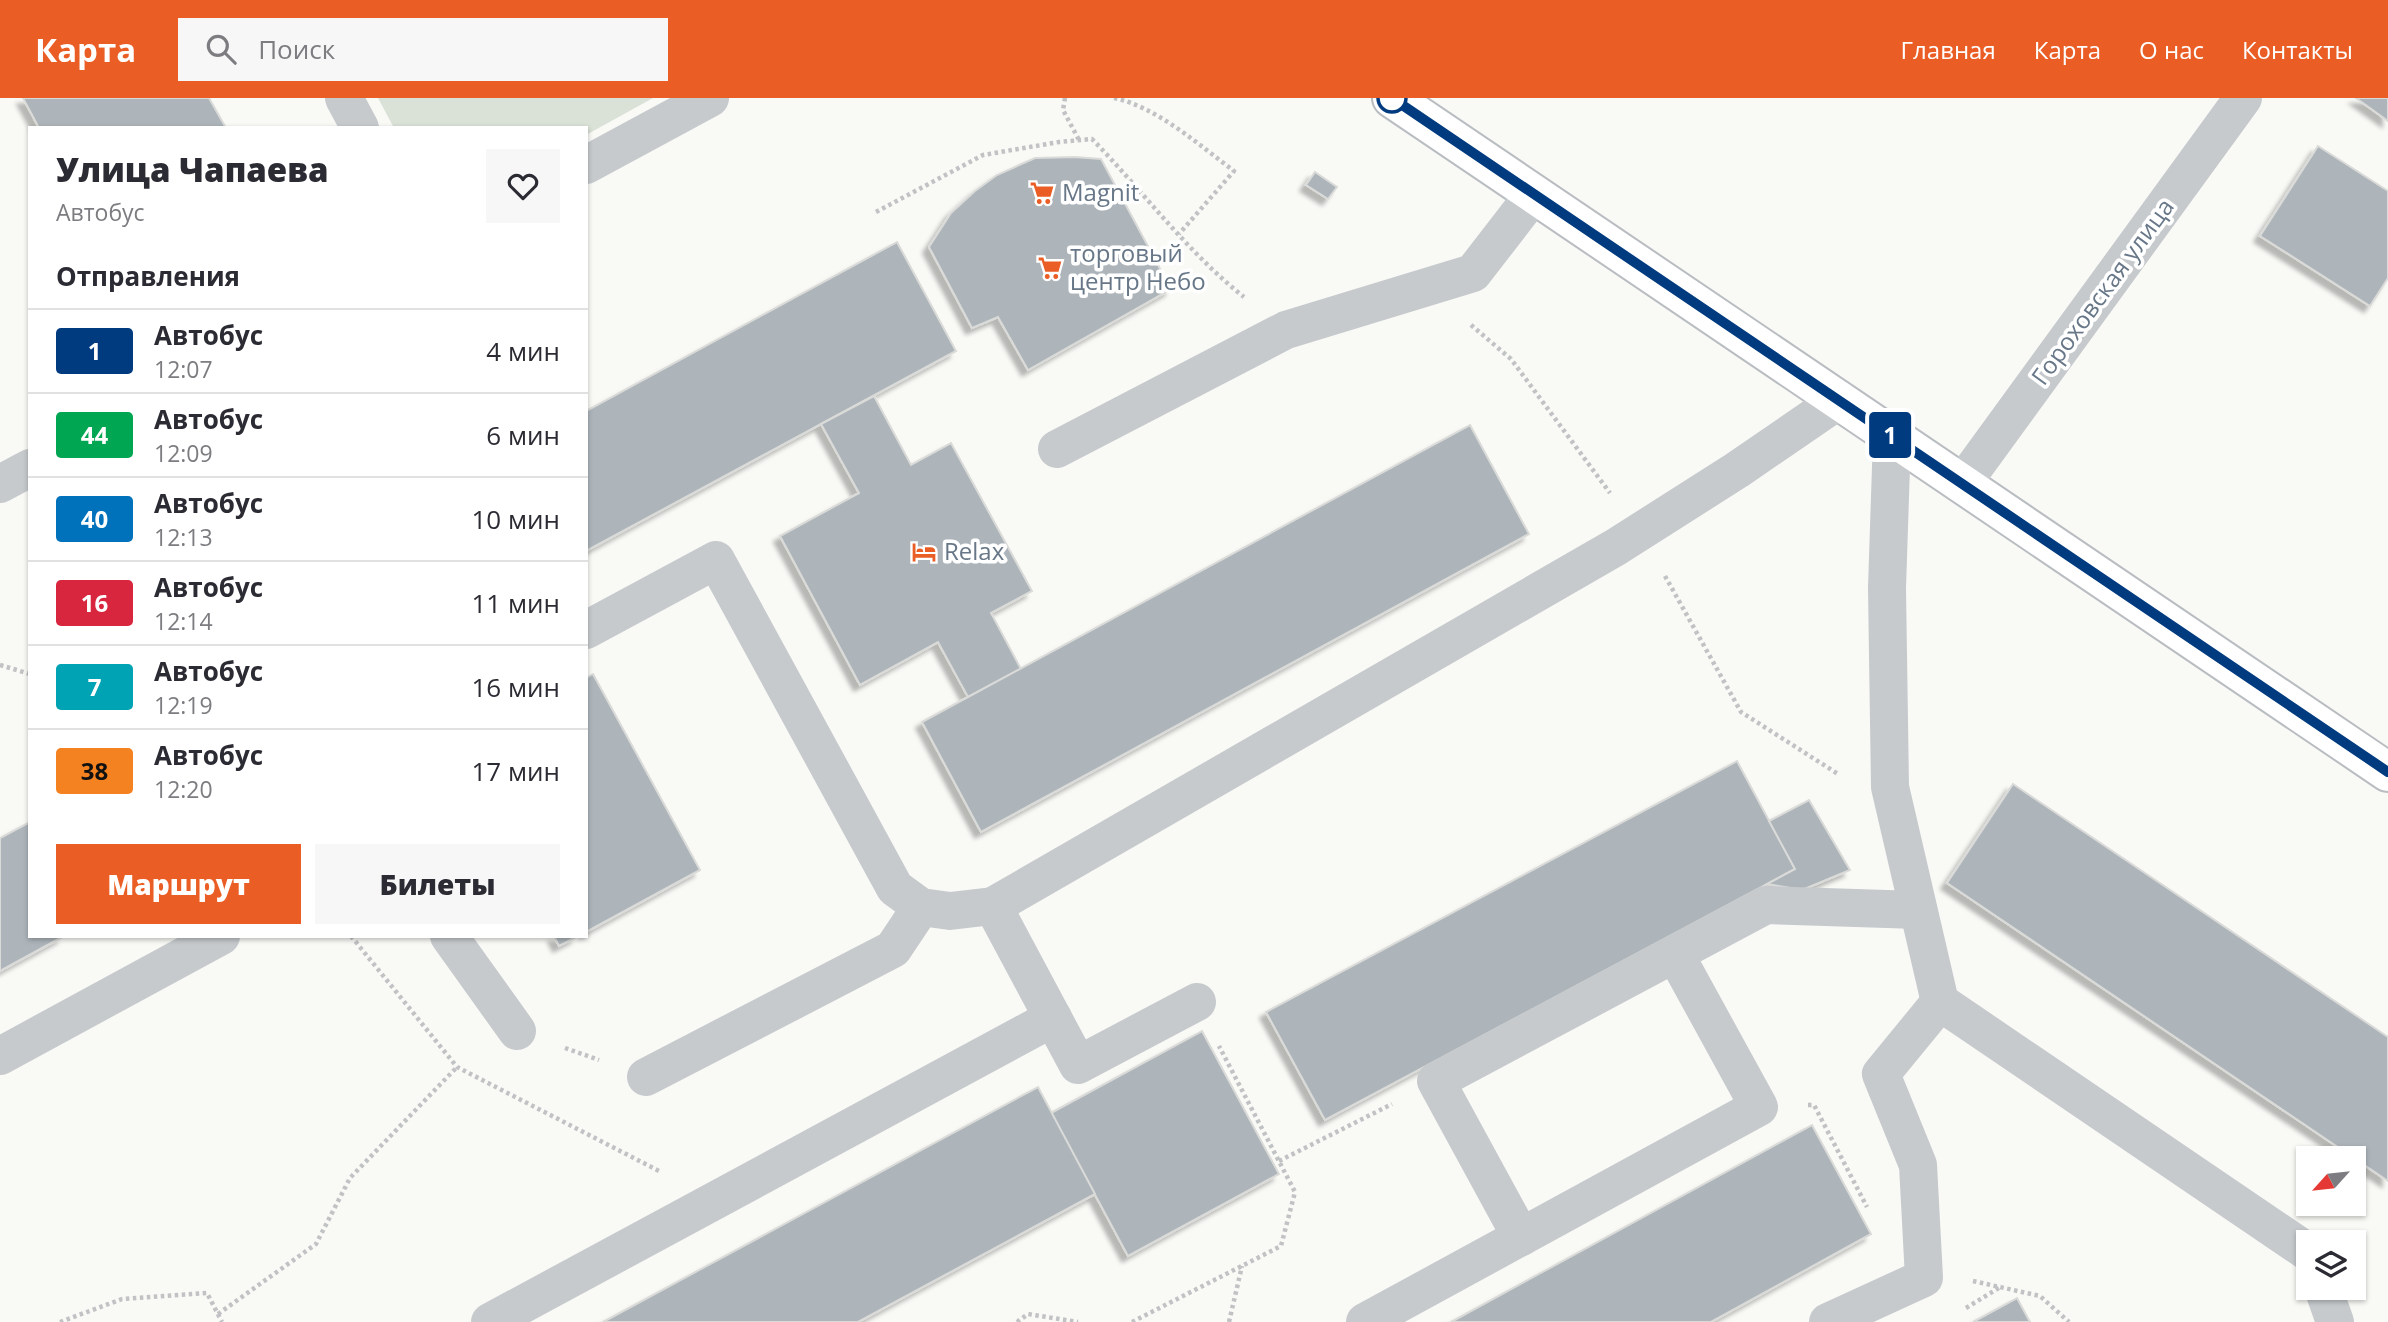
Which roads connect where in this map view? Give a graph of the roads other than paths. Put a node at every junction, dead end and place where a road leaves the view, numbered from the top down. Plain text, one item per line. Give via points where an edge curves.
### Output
1 (344, 98) edge
2 (710, 98) edge
3 (1392, 98) edge
4 (2243, 98) edge
5 (359, 126) edge
6 (588, 164) edge
7 (1534, 194) junction
8 (1839, 400) junction
9 (1892, 436) junction
10 (1057, 449) dead end
11 (28, 469) edge
12 (0, 484) edge
13 (1962, 484) junction
14 (588, 629) edge
15 (2388, 772) edge
16 (993, 906) junction
17 (921, 907) junction
18 (1917, 910) junction
19 (216, 938) edge
20 (450, 938) edge
21 (1675, 954) junction
22 (1197, 1002) road end
23 (1940, 1002) junction
24 (1053, 1018) junction
25 (517, 1031) road end
26 (0, 1056) edge
27 (646, 1077) road end
28 (1521, 1237) junction
29 (2296, 1244) edge
30 (2327, 1300) edge
31 (491, 1322) edge
32 (1365, 1322) edge
33 (1828, 1322) edge
34 (2335, 1322) edge

1 - 5 street
2 - 6 street
3 - 7 main road
4 - 13 street, Гороховская улица
7 - 8 main road
7 - 10 street via 1473,274 1286,330
8 - 9 main road
8 - 16 street via 1616,547
9 - 13 main road
9 - 18 street via 1887,588 1890,787
11 - 12 street
13 - 15 main road
14 - 17 street via 716,560 895,888
16 - 17 street via 950,911
16 - 24 street
17 - 27 street via 893,949
18 - 21 street via 1766,905
18 - 23 street
19 - 26 street
20 - 25 street
21 - 28 street via 1759,1107
21 - 28 street via 1436,1081
22 - 24 street via 1078,1065
23 - 29 street
23 - 33 street via 1881,1074 1918,1165 1924,1278
24 - 31 street
28 - 32 street
30 - 34 street

